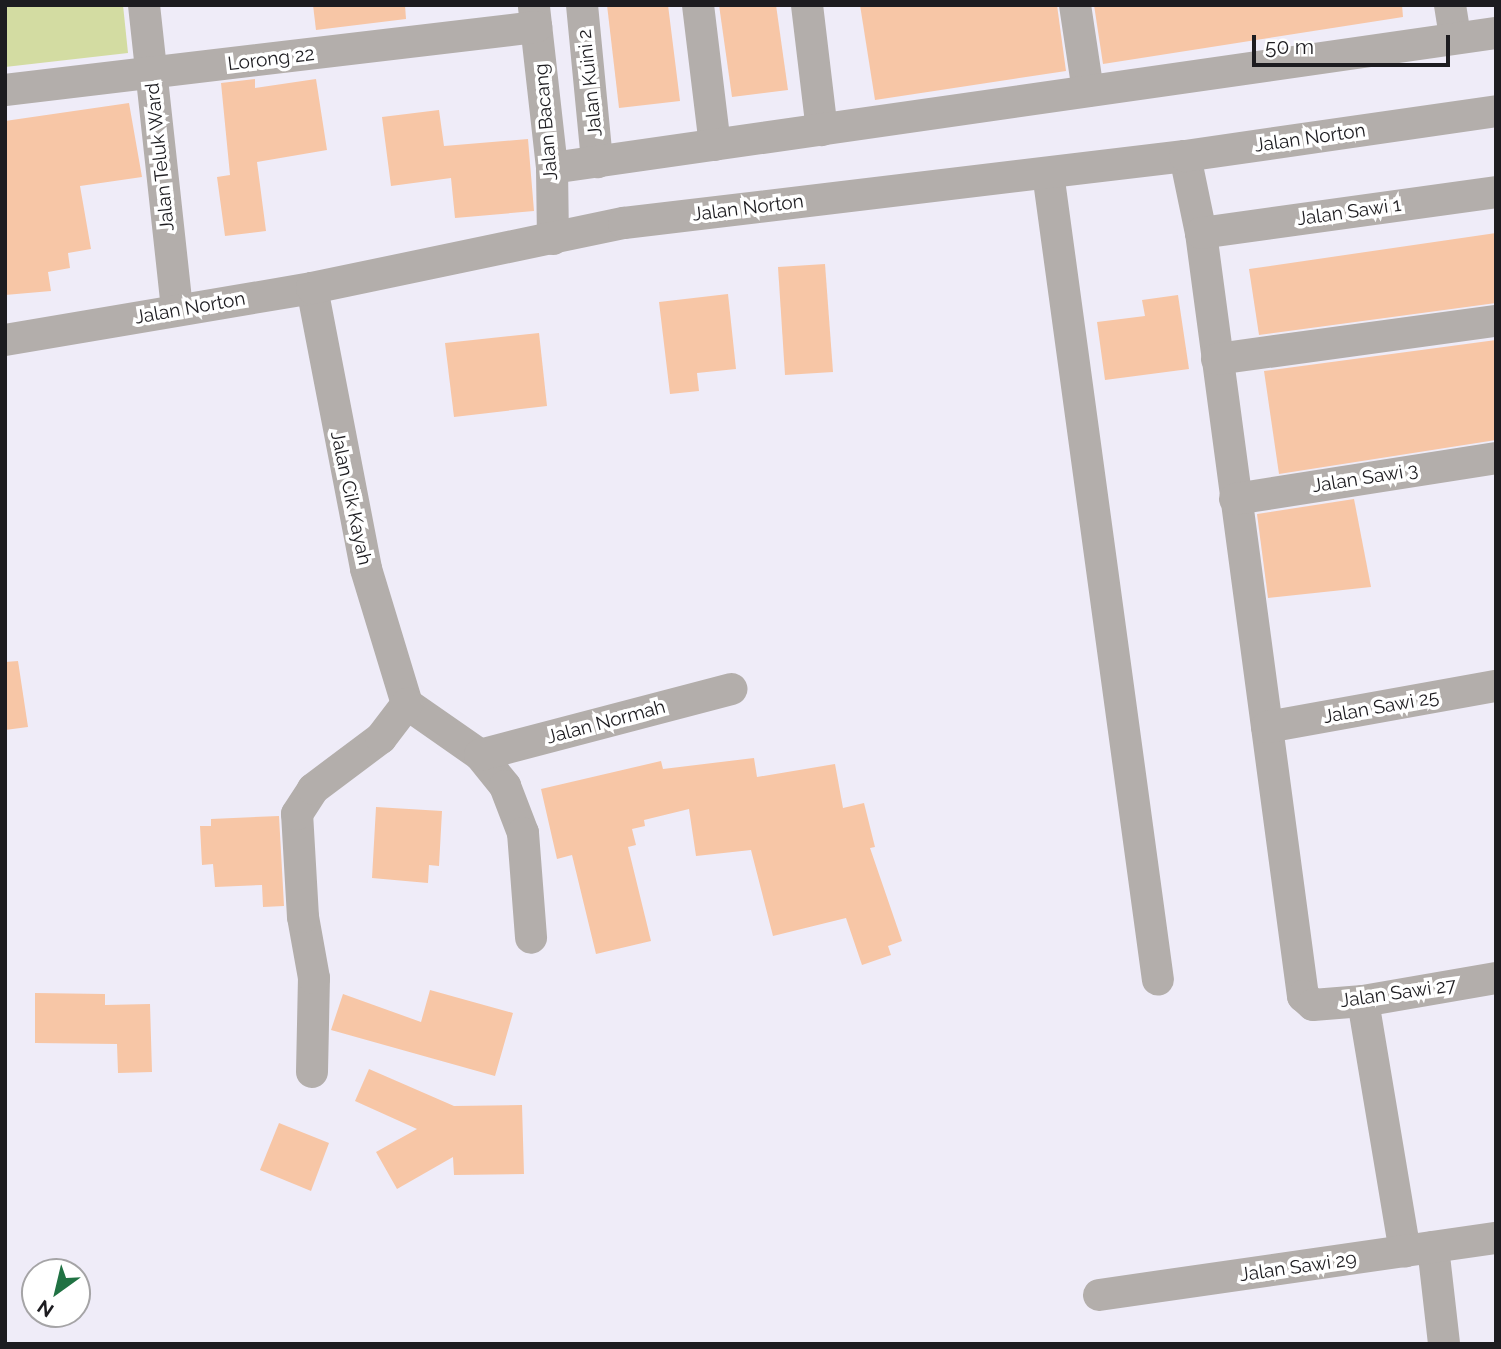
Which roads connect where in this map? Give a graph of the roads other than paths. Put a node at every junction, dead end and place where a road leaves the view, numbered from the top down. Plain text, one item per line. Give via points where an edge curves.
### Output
1 (144, 5) edge
2 (582, 5) edge
3 (698, 5) edge
4 (807, 5) edge
5 (1075, 5) edge
6 (1450, 5) edge
7 (535, 16) edge
8 (1496, 33) edge
9 (1455, 38) junction
10 (151, 73) junction
11 (5, 90) edge
12 (1088, 91) junction
13 (1496, 111) edge
14 (822, 130) junction
15 (715, 145) junction
16 (1185, 156) junction
17 (597, 162) junction
18 (552, 168) junction
19 (1048, 173) junction
20 (1496, 192) edge
21 (1201, 233) junction
22 (553, 239) junction
23 (312, 288) junction
24 (177, 310) junction
25 (1496, 321) edge
26 (5, 340) edge
27 (1217, 359) junction
28 (1496, 458) edge
29 (1235, 499) junction
30 (1496, 686) edge
31 (732, 689) dead end
32 (407, 704) junction
33 (1266, 727) junction
34 (480, 755) junction
35 (531, 938) dead end
36 (1496, 978) edge
37 (1158, 980) dead end
38 (1363, 1001) junction
39 (312, 1072) dead end
40 (1496, 1237) edge
41 (1419, 1249) junction
42 (1099, 1295) dead end
43 (1444, 1344) edge

1 - 10 street, Jalan Teluk Ward
2 - 17 street, Jalan Kuini 2
3 - 15 street
4 - 14 street
5 - 12 street
6 - 9 street
7 - 10 street, Lorong 22
7 - 18 street, Jalan Bacang
8 - 9 street
9 - 12 street
10 - 11 street, Lorong 22
10 - 24 street, Jalan Teluk Ward
12 - 14 street
13 - 16 street, Jalan Norton
14 - 15 street
15 - 17 street
16 - 19 street, Jalan Norton
16 - 21 street
17 - 18 street
18 - 22 street, Jalan Bacang
19 - 22 street, Jalan Norton via 624,223
19 - 37 street
20 - 21 street, Jalan Sawi 1
21 - 27 street
22 - 23 street, Jalan Norton
23 - 24 street, Jalan Norton
23 - 32 street, Jalan Cik Kayah via 366,569
24 - 26 street, Jalan Norton
25 - 27 street
27 - 29 street
28 - 29 street, Jalan Sawi 3
29 - 33 street
30 - 33 street, Jalan Sawi 25
31 - 34 street, Jalan Normah
32 - 34 street
32 - 39 street via 381,738 313,789 298,814 303,917 314,978
33 - 38 street, Jalan Sawi 27 via 1303,996 1313,1005
34 - 35 street via 505,786 523,833
36 - 38 street, Jalan Sawi 27
38 - 41 street
40 - 41 street, Jalan Sawi 29
41 - 42 street, Jalan Sawi 29
41 - 43 street

